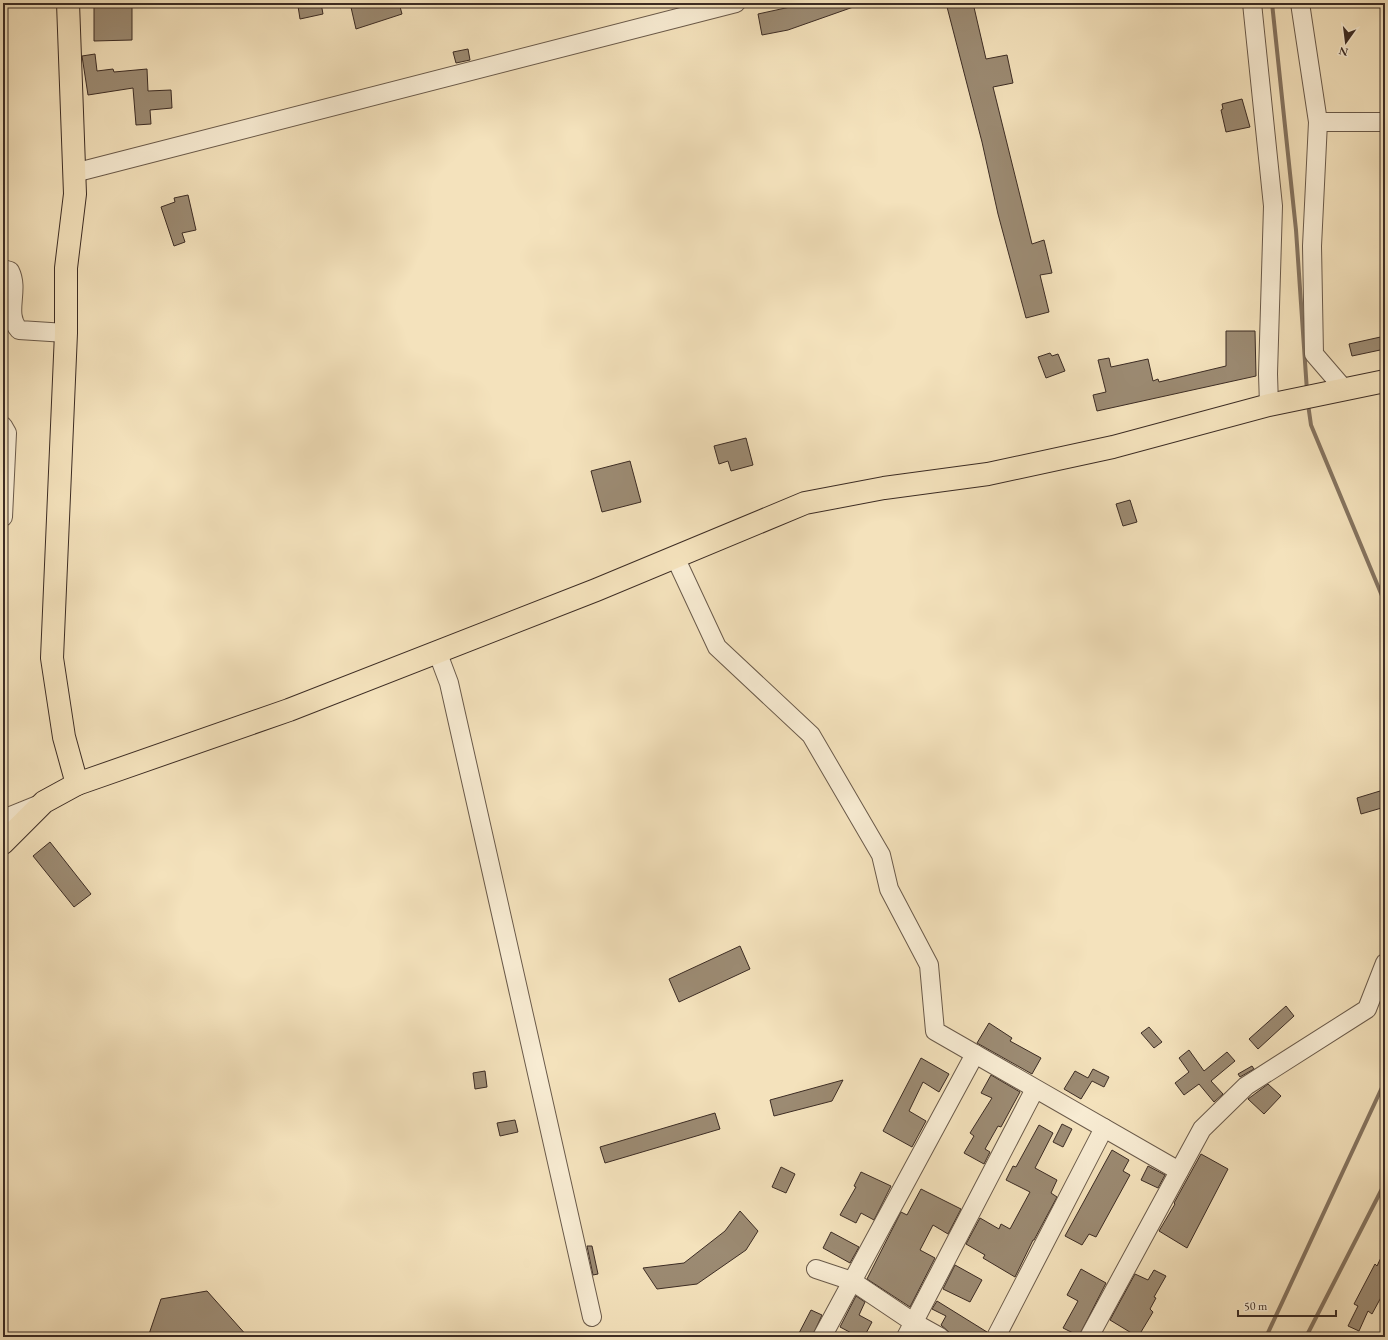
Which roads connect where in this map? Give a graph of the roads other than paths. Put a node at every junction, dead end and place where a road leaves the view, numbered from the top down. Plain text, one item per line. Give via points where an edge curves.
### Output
1 (68, 3) edge
2 (736, 3) edge
3 (1252, 3) edge
4 (1300, 3) edge
5 (1318, 122) junction
6 (1385, 122) edge
7 (74, 172) junction
8 (3, 269) edge
9 (66, 333) junction
10 (1385, 381) edge
11 (1338, 392) junction
12 (1273, 404) junction
13 (3, 426) edge
14 (3, 517) edge
15 (675, 557) junction
16 (437, 651) junction
17 (77, 784) junction
18 (44, 802) junction
19 (3, 819) edge
20 (3, 843) edge
21 (1385, 963) edge
22 (975, 1054) junction
23 (1035, 1089) junction
24 (1104, 1128) junction
25 (1179, 1171) junction
26 (816, 1269) dead end
27 (852, 1281) junction
28 (592, 1318) dead end
29 (910, 1330) edge
30 (822, 1337) edge
31 (940, 1337) edge
32 (996, 1337) edge
33 (1089, 1337) edge

1 - 7 main road
2 - 7 street
3 - 12 street via 1273,206 1268,374
4 - 5 street
5 - 6 street
5 - 11 street via 1312,246 1314,354
7 - 9 main road via 75,194 66,268
8 - 9 street via 10,271 14,278 14,325 19,330
9 - 17 main road via 52,658 64,737
10 - 11 main road
11 - 12 main road
12 - 15 main road via 1113,447 988,474 884,488 805,503
13 - 14 street via 7,433
15 - 16 main road
15 - 22 street via 717,647 811,735 881,855 889,889 929,965 935,1031
16 - 17 main road via 289,710
16 - 28 street via 449,683
17 - 18 main road
18 - 19 street
18 - 20 main road
21 - 25 street via 1367,1008 1246,1086 1202,1129
22 - 23 street
22 - 27 street
23 - 24 street
23 - 29 street
24 - 25 street
24 - 32 street
25 - 33 street
26 - 27 street
27 - 29 street
27 - 30 street
29 - 31 street

